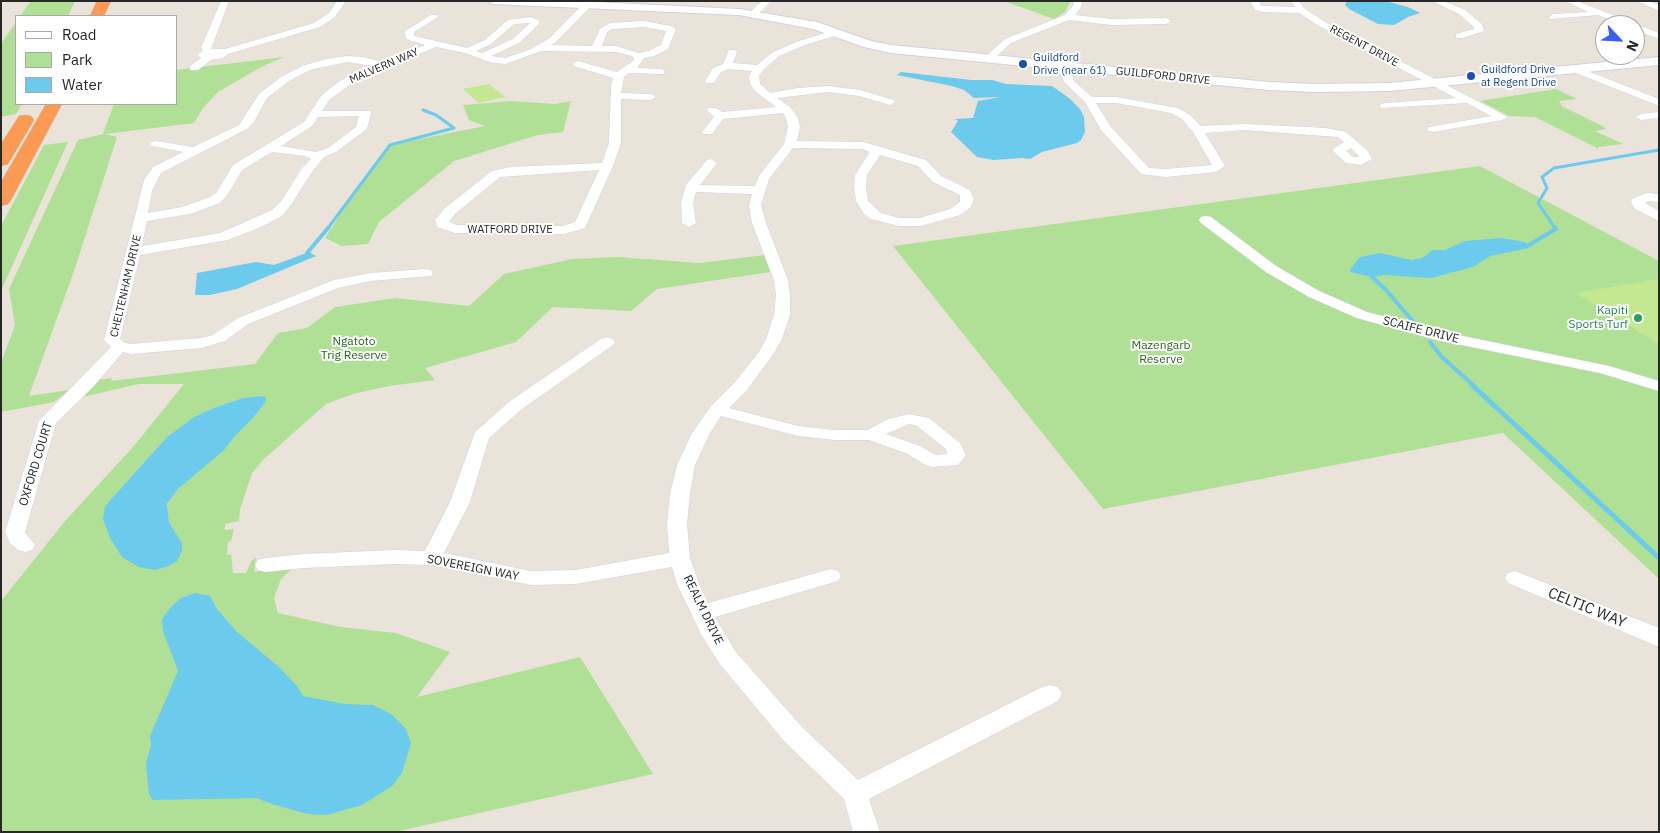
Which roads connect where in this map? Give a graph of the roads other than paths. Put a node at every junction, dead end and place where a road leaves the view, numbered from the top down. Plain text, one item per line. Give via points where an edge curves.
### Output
1 (104, 1) edge
2 (225, 1) edge
3 (342, 1) edge
4 (493, 1) edge
5 (767, 1) edge
6 (1078, 1) edge
7 (1254, 1) edge
8 (1295, 1) edge
9 (1436, 1) edge
10 (1569, 1) edge
11 (1641, 1) edge
12 (562, 3) edge
13 (659, 4) edge
14 (587, 5) junction
15 (1659, 8) edge
16 (1302, 10) junction
17 (752, 14) junction
18 (1601, 14) joint
19 (97, 15) edge
20 (434, 17) dead end
21 (1068, 17) junction
22 (1553, 17) dead end
23 (1166, 21) dead end
24 (1645, 31) edge
25 (835, 32) junction
26 (1459, 36) dead end
27 (1659, 36) edge
28 (436, 44) junction
29 (541, 48) junction
30 (596, 48) junction
31 (468, 51) junction
32 (732, 52) dead end
33 (208, 55) junction
34 (482, 56) junction
35 (638, 56) junction
36 (989, 58) junction
37 (1659, 61) edge
38 (578, 64) dead end
39 (383, 65) junction
40 (727, 66) junction
41 (1072, 66) junction
42 (194, 68) dead end
43 (758, 68) junction
44 (1574, 70) junction
45 (660, 72) dead end
46 (623, 73) junction
47 (710, 81) dead end
48 (1437, 84) junction
49 (616, 96) junction
50 (769, 96) junction
51 (651, 97) dead end
52 (1089, 100) junction
53 (1466, 100) junction
54 (890, 102) dead end
55 (1659, 103) edge
56 (33, 105) edge
57 (53, 105) edge
58 (1385, 106) dead end
59 (786, 109) junction
60 (315, 114) junction
61 (1659, 115) edge
62 (1641, 117) dead end
63 (1433, 129) dead end
64 (1198, 130) junction
65 (708, 132) dead end
66 (1352, 143) dead end
67 (156, 144) dead end
68 (790, 144) junction
69 (271, 148) junction
70 (876, 150) junction
71 (194, 151) junction
72 (317, 156) junction
73 (1, 160) edge
74 (711, 163) dead end
75 (607, 166) junction
76 (690, 188) junction
77 (758, 190) junction
78 (1659, 198) edge
79 (1, 200) edge
80 (1659, 217) edge
81 (141, 218) junction
82 (1206, 220) dead end
83 (689, 223) dead end
84 (134, 252) junction
85 (426, 273) dead end
86 (607, 342) dead end
87 (120, 347) junction
88 (1659, 386) edge
89 (717, 410) junction
90 (871, 435) dead end
91 (25, 545) dead end
92 (431, 558) junction
93 (680, 558) junction
94 (265, 565) dead end
95 (831, 576) dead end
96 (1514, 578) dead end
97 (702, 612) junction
98 (1659, 639) edge
99 (1050, 694) dead end
100 (855, 794) junction
101 (868, 832) edge

1 - 19 highway
2 - 33 street via 206,48
3 - 33 street via 332,16 317,25
4 - 12 street, GUILDFORD DRIVE
5 - 17 street
6 - 21 street via 1077,8
7 - 16 street via 1262,9
8 - 16 street, REGENT DRIVE
9 - 26 street via 1462,12 1480,26 1479,31
10 - 18 street
11 - 15 street
12 - 14 street, GUILDFORD DRIVE
13 - 14 street, GUILDFORD DRIVE
13 - 17 street, GUILDFORD DRIVE
14 - 29 street via 558,36
16 - 48 street, REGENT DRIVE via 1322,24
17 - 25 street, GUILDFORD DRIVE
18 - 22 street
20 - 28 street via 410,31 409,37
21 - 23 street via 1111,22
21 - 36 street via 1008,41
24 - 27 street
25 - 36 street, GUILDFORD DRIVE via 891,49
25 - 43 street via 776,54
28 - 31 street
28 - 39 street, MALVERN WAY
29 - 30 street
29 - 34 street via 500,61
30 - 35 street via 628,51
30 - 35 street via 604,29 610,26 644,24 670,29 665,47
31 - 34 street
31 - 34 street via 488,42 511,22 536,22 516,41
32 - 40 street
33 - 42 street
35 - 46 street, WATFORD DRIVE via 639,61
36 - 41 street, GUILDFORD DRIVE
37 - 44 street, GUILDFORD DRIVE
38 - 46 street
39 - 60 street, MALVERN WAY via 341,85 325,98
39 - 71 street, CHELTENHAM DRIVE via 347,59 306,68 263,96 243,128
40 - 43 street
40 - 47 street via 717,70
41 - 48 street, GUILDFORD DRIVE via 1278,87 1353,89
41 - 52 street via 1067,76
43 - 50 street via 755,84
44 - 48 street, GUILDFORD DRIVE
44 - 55 street
45 - 46 street
46 - 49 street, WATFORD DRIVE
48 - 53 street, REGENT DRIVE
49 - 51 street
49 - 75 street, WATFORD DRIVE via 615,142
50 - 54 street via 828,89 860,93
50 - 59 street
52 - 64 street via 1132,102 1174,110 1186,116
52 - 64 street via 1105,128 1145,171 1212,170 1219,166
53 - 58 street
53 - 63 street, REGENT DRIVE via 1502,117
56 - 73 highway
57 - 79 highway
59 - 65 street via 716,113
59 - 68 street via 794,127
60 - 69 street, MALVERN WAY via 308,124
60 - 72 street via 366,114 361,129 332,150
61 - 62 street
64 - 66 street via 1245,127 1326,131 1342,134
67 - 71 street
68 - 70 street via 856,145
68 - 77 street, REALM DRIVE via 769,169
69 - 72 street
69 - 81 street, MALVERN WAY via 237,168 215,200 185,211
70 - 70 street via 922,164 937,179 966,193 966,204 955,212 921,222 907,223 876,216 862,201 860,188 862,175
71 - 81 street, CHELTENHAM DRIVE via 157,170 150,180
72 - 84 street via 319,158 306,171 282,208 256,224 211,240
74 - 76 street
75 - 75 street, WATFORD DRIVE via 577,227 564,230 465,230 442,224 450,211 501,173
76 - 77 street
76 - 83 street via 687,203
77 - 89 street, REALM DRIVE via 756,213 781,280 782,315 766,353 741,386
78 - 80 street via 1637,202
81 - 84 street, CHELTENHAM DRIVE
82 - 88 street, SCAIFE DRIVE via 1271,269 1314,294 1362,315 1604,369
84 - 87 street, CHELTENHAM DRIVE via 112,340
85 - 87 street, CHELTENHAM DRIVE via 370,277 334,284 249,318 219,338 202,343 142,349
86 - 92 street via 516,405 481,436 460,502
87 - 91 street, OXFORD COURT via 48,421 15,532
89 - 90 street via 798,432
89 - 93 street, REALM DRIVE via 686,465 677,524
92 - 93 street, SOVEREIGN WAY via 531,578 576,577
92 - 94 street, SOVEREIGN WAY
93 - 97 street, REALM DRIVE
95 - 97 street
96 - 98 street, CELTIC WAY
97 - 100 street, REALM DRIVE via 728,657 792,734
99 - 100 street
100 - 101 street

